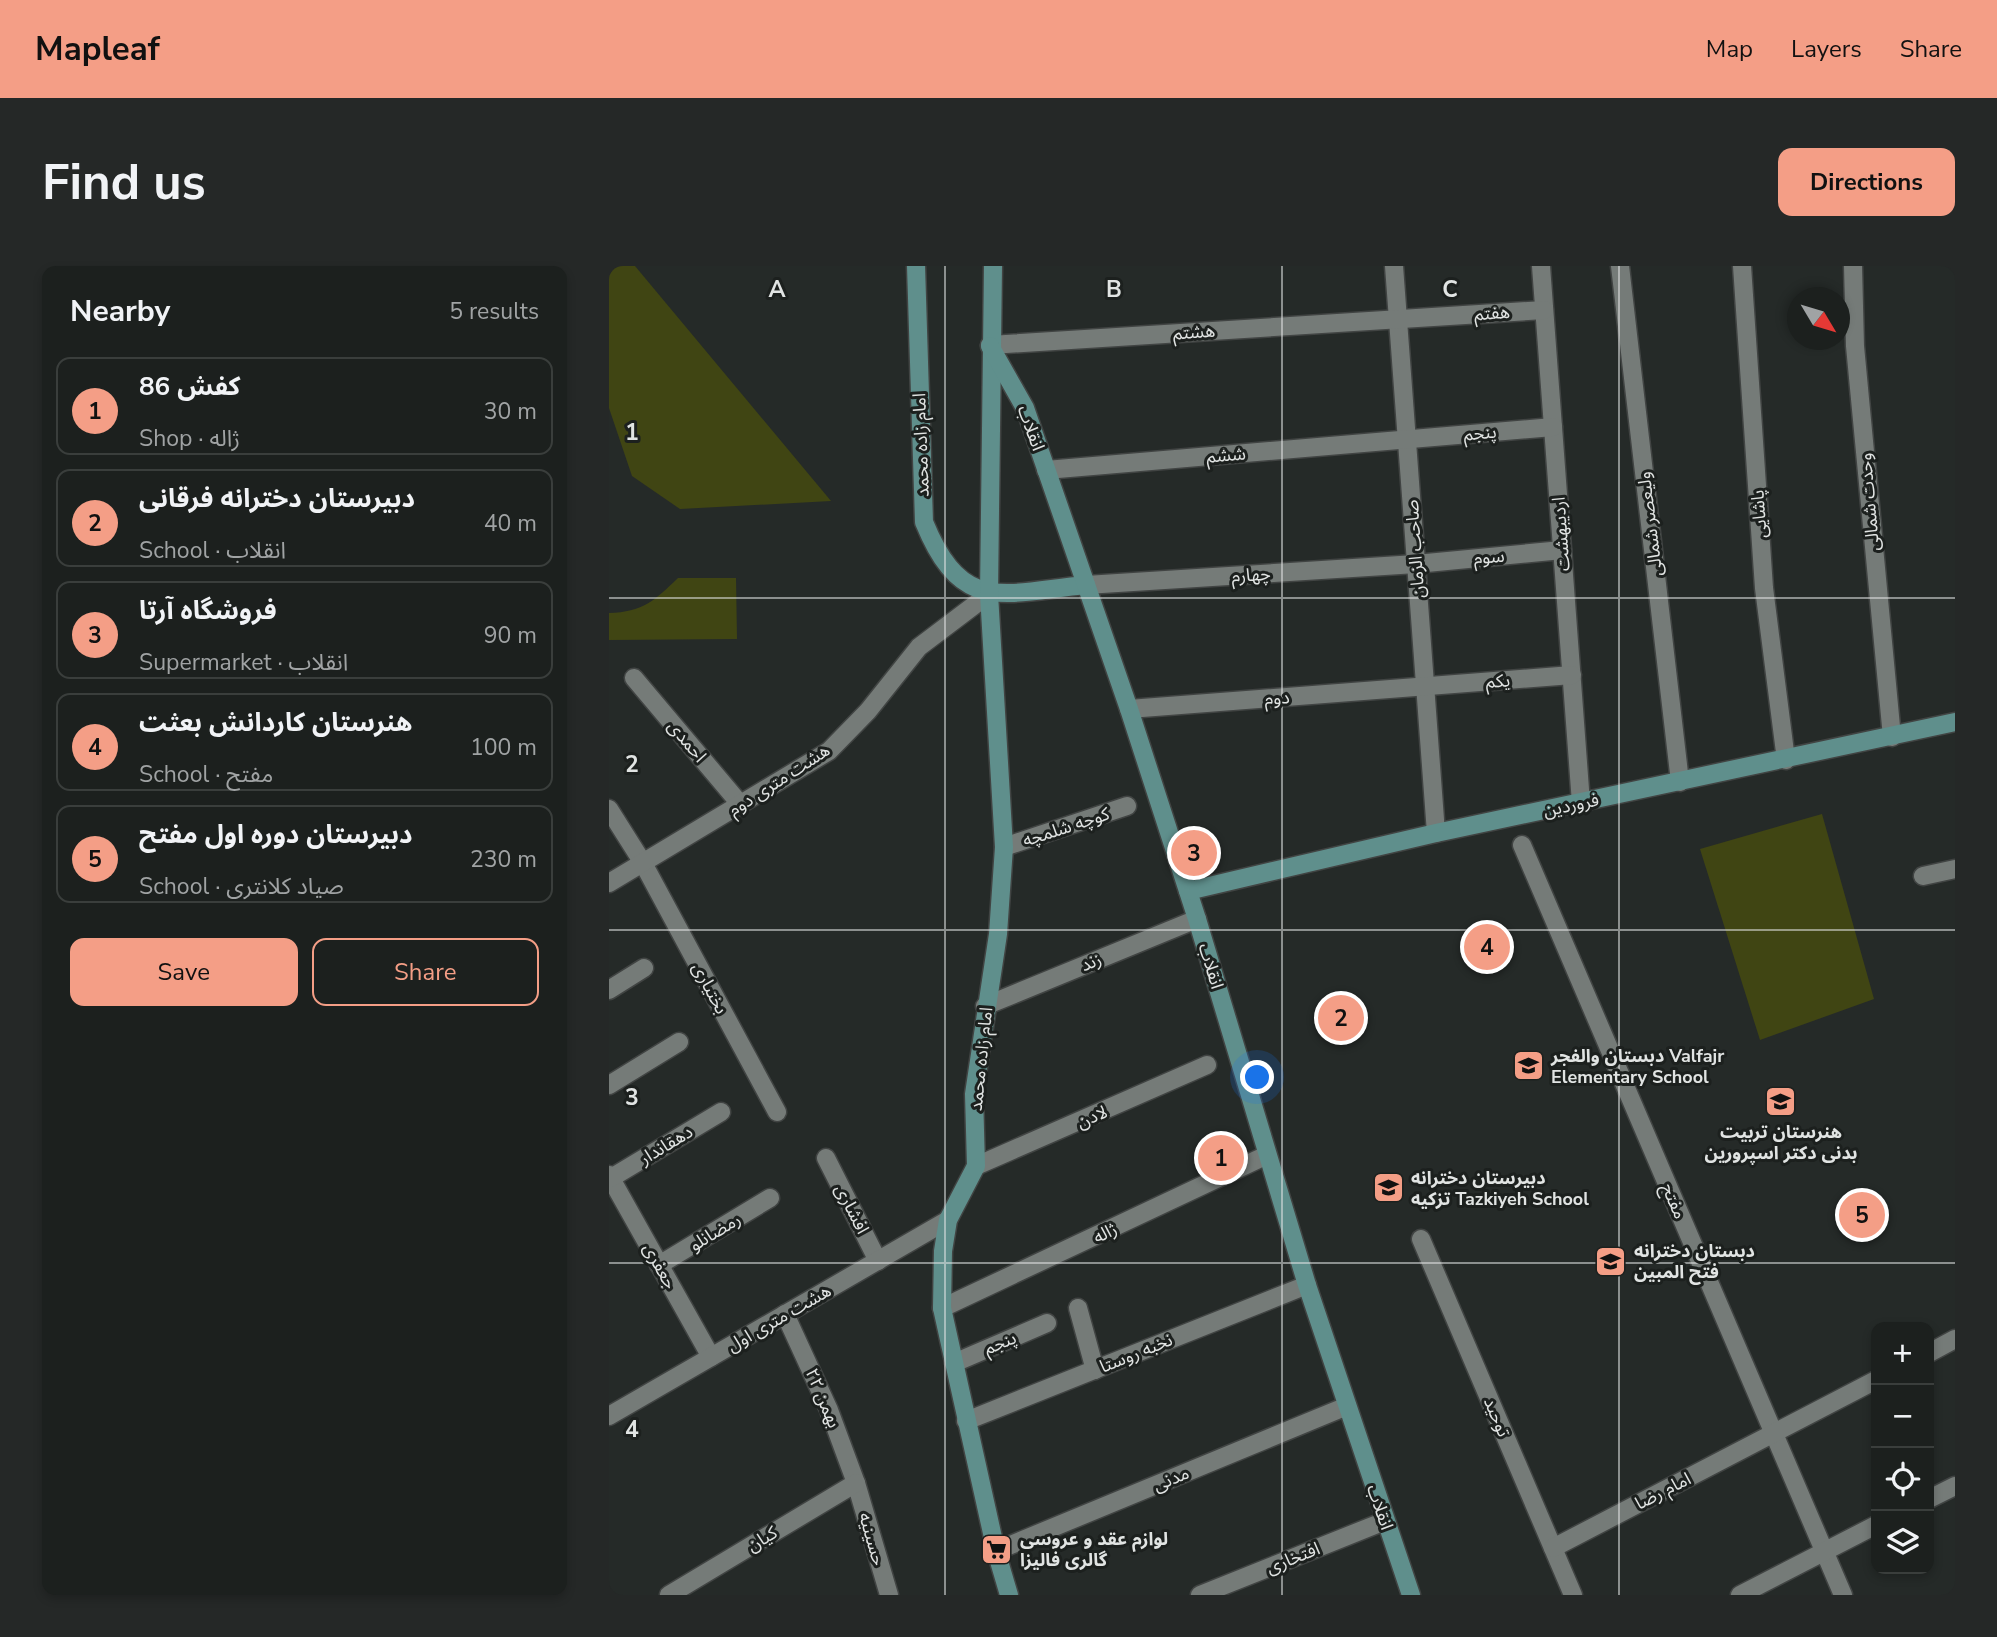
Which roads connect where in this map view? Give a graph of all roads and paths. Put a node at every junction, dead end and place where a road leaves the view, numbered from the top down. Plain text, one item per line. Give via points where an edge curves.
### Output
1 (916, 266) edge
2 (993, 266) edge
3 (1394, 266) edge
4 (1541, 266) edge
5 (1620, 266) edge
6 (1742, 266) edge
7 (1853, 266) edge
8 (1544, 310) junction
9 (1398, 319) junction
10 (990, 345) junction
11 (1553, 427) junction
12 (1407, 439) junction
13 (1046, 470) junction
14 (1562, 550) junction
15 (1416, 564) junction
16 (1086, 585) junction
17 (989, 594) junction
18 (1572, 675) junction
19 (634, 678) dead end
20 (1425, 686) junction
21 (1129, 709) junction
22 (1955, 722) edge
23 (1892, 737) junction
24 (1786, 760) junction
25 (1680, 782) junction
26 (1581, 803) junction
27 (741, 805) junction
28 (1128, 806) dead end
29 (609, 809) edge
30 (1436, 833) junction
31 (1522, 845) dead end
32 (1004, 847) junction
33 (643, 863) junction
34 (1955, 869) edge
35 (1923, 876) dead end
36 (609, 883) edge
37 (1188, 891) junction
38 (1197, 919) junction
39 (644, 968) dead end
40 (609, 990) edge
41 (985, 1006) junction
42 (679, 1042) dead end
43 (1207, 1065) dead end
44 (609, 1085) edge
45 (721, 1112) dead end
46 (777, 1112) dead end
47 (1267, 1155) junction
48 (827, 1158) dead end
49 (976, 1166) junction
50 (610, 1177) edge
51 (770, 1198) dead end
52 (948, 1220) junction
53 (1421, 1239) dead end
54 (878, 1261) junction
55 (659, 1265) junction
56 (1307, 1285) junction
57 (942, 1308) junction
58 (1078, 1308) dead end
59 (785, 1314) junction
60 (1047, 1323) dead end
61 (1955, 1339) edge
62 (1934, 1350) edge
63 (711, 1357) junction
64 (954, 1363) junction
65 (1095, 1370) junction
66 (1871, 1383) edge
67 (1347, 1406) junction
68 (609, 1416) edge
69 (966, 1421) junction
70 (1774, 1434) junction
71 (856, 1483) junction
72 (1955, 1486) edge
73 (1934, 1496) edge
74 (1385, 1521) junction
75 (1871, 1528) edge
76 (1553, 1548) junction
77 (996, 1551) junction
78 (1824, 1552) junction
79 (669, 1595) edge
80 (889, 1595) edge
81 (1009, 1595) edge
82 (1200, 1595) edge
83 (1411, 1595) edge
84 (1573, 1595) edge
85 (1740, 1595) edge
86 (1843, 1595) edge

1 - 17 street, امام زاده محمد via 924,522 937,555 954,575
2 - 10 street, امام زاده محمد
3 - 9 street, صاحب الزمان
4 - 8 street, اردیبهشت
5 - 25 street, ولیعصر شمالی
6 - 24 street, پاشایی via 1764,587
7 - 23 street, وحدت شمالی via 1855,346
8 - 9 street, هفتم
8 - 11 street, اردیبهشت
9 - 10 street, هشتم
9 - 12 street, صاحب الزمان
10 - 13 street, انقلاب via 1025,408
10 - 17 street, امام زاده محمد
11 - 12 street, پنجم
11 - 14 street, اردیبهشت
12 - 13 street, ششم
12 - 15 street, صاحب الزمان
13 - 16 street, انقلاب
14 - 15 street, سوم
14 - 18 street, اردیبهشت
15 - 16 street, چهارم
15 - 20 street, صاحب الزمان
16 - 17 street
16 - 21 street, انقلاب
17 - 27 street, هشت متری دوم via 919,647 829,751
17 - 32 street, امام زاده محمد
18 - 20 street, یکم
18 - 26 street, اردیبهشت
19 - 27 street, احمدی
20 - 21 street, دوم
20 - 30 street, صاحب الزمان
21 - 37 street, انقلاب
22 - 23 street, فروردین
23 - 24 street, فروردین
24 - 25 street, فروردین
25 - 26 street, فروردین
26 - 30 street, فروردین
27 - 33 street, هشت متری دوم
28 - 32 street, کوچه شلمچه
29 - 33 street, بختیاری
30 - 37 street, فروردین
31 - 70 street, مفتح
32 - 41 street, امام زاده محمد via 998,933
33 - 36 street, هشت متری دوم
33 - 46 street, بختیاری
34 - 35 street
37 - 38 street, انقلاب
38 - 41 street, زند
38 - 47 street, انقلاب
39 - 40 street
41 - 49 street, امام زاده محمد via 974,1094
42 - 44 street
43 - 49 street, لادن
45 - 50 street, دهقاندار
47 - 56 street, انقلاب
47 - 57 street, ژاله
48 - 54 street, افشاری
49 - 52 street, امام زاده محمد
50 - 55 street, جعفری
51 - 55 street, رمضانلو
52 - 54 street, هشت متری اول
52 - 57 street, امام زاده محمد
53 - 76 street, توحید
54 - 59 street, هشت متری اول
55 - 63 street, جعفری
56 - 65 street, نخبه روستا
56 - 67 street, انقلاب
57 - 64 street, امام زاده محمد
58 - 65 street
59 - 63 street, هشت متری اول
59 - 71 street, ۲۲ بهمن
60 - 64 street, پنجم
61 - 62 street
63 - 68 street, هشت متری اول
64 - 69 street, امام زاده محمد
65 - 69 street, نخبه روستا
66 - 70 street, امام رضا
67 - 74 street, انقلاب
67 - 77 street, مدنی
69 - 77 street, امام زاده محمد
70 - 76 street, امام رضا
70 - 78 street, مفتح
71 - 79 street, کیان
71 - 80 street, حسینیه
72 - 73 street
74 - 82 street, افتخاری
74 - 83 street, انقلاب
75 - 78 street
76 - 84 street, توحید
77 - 81 street, امام زاده محمد
78 - 85 street
78 - 86 street, مفتح

